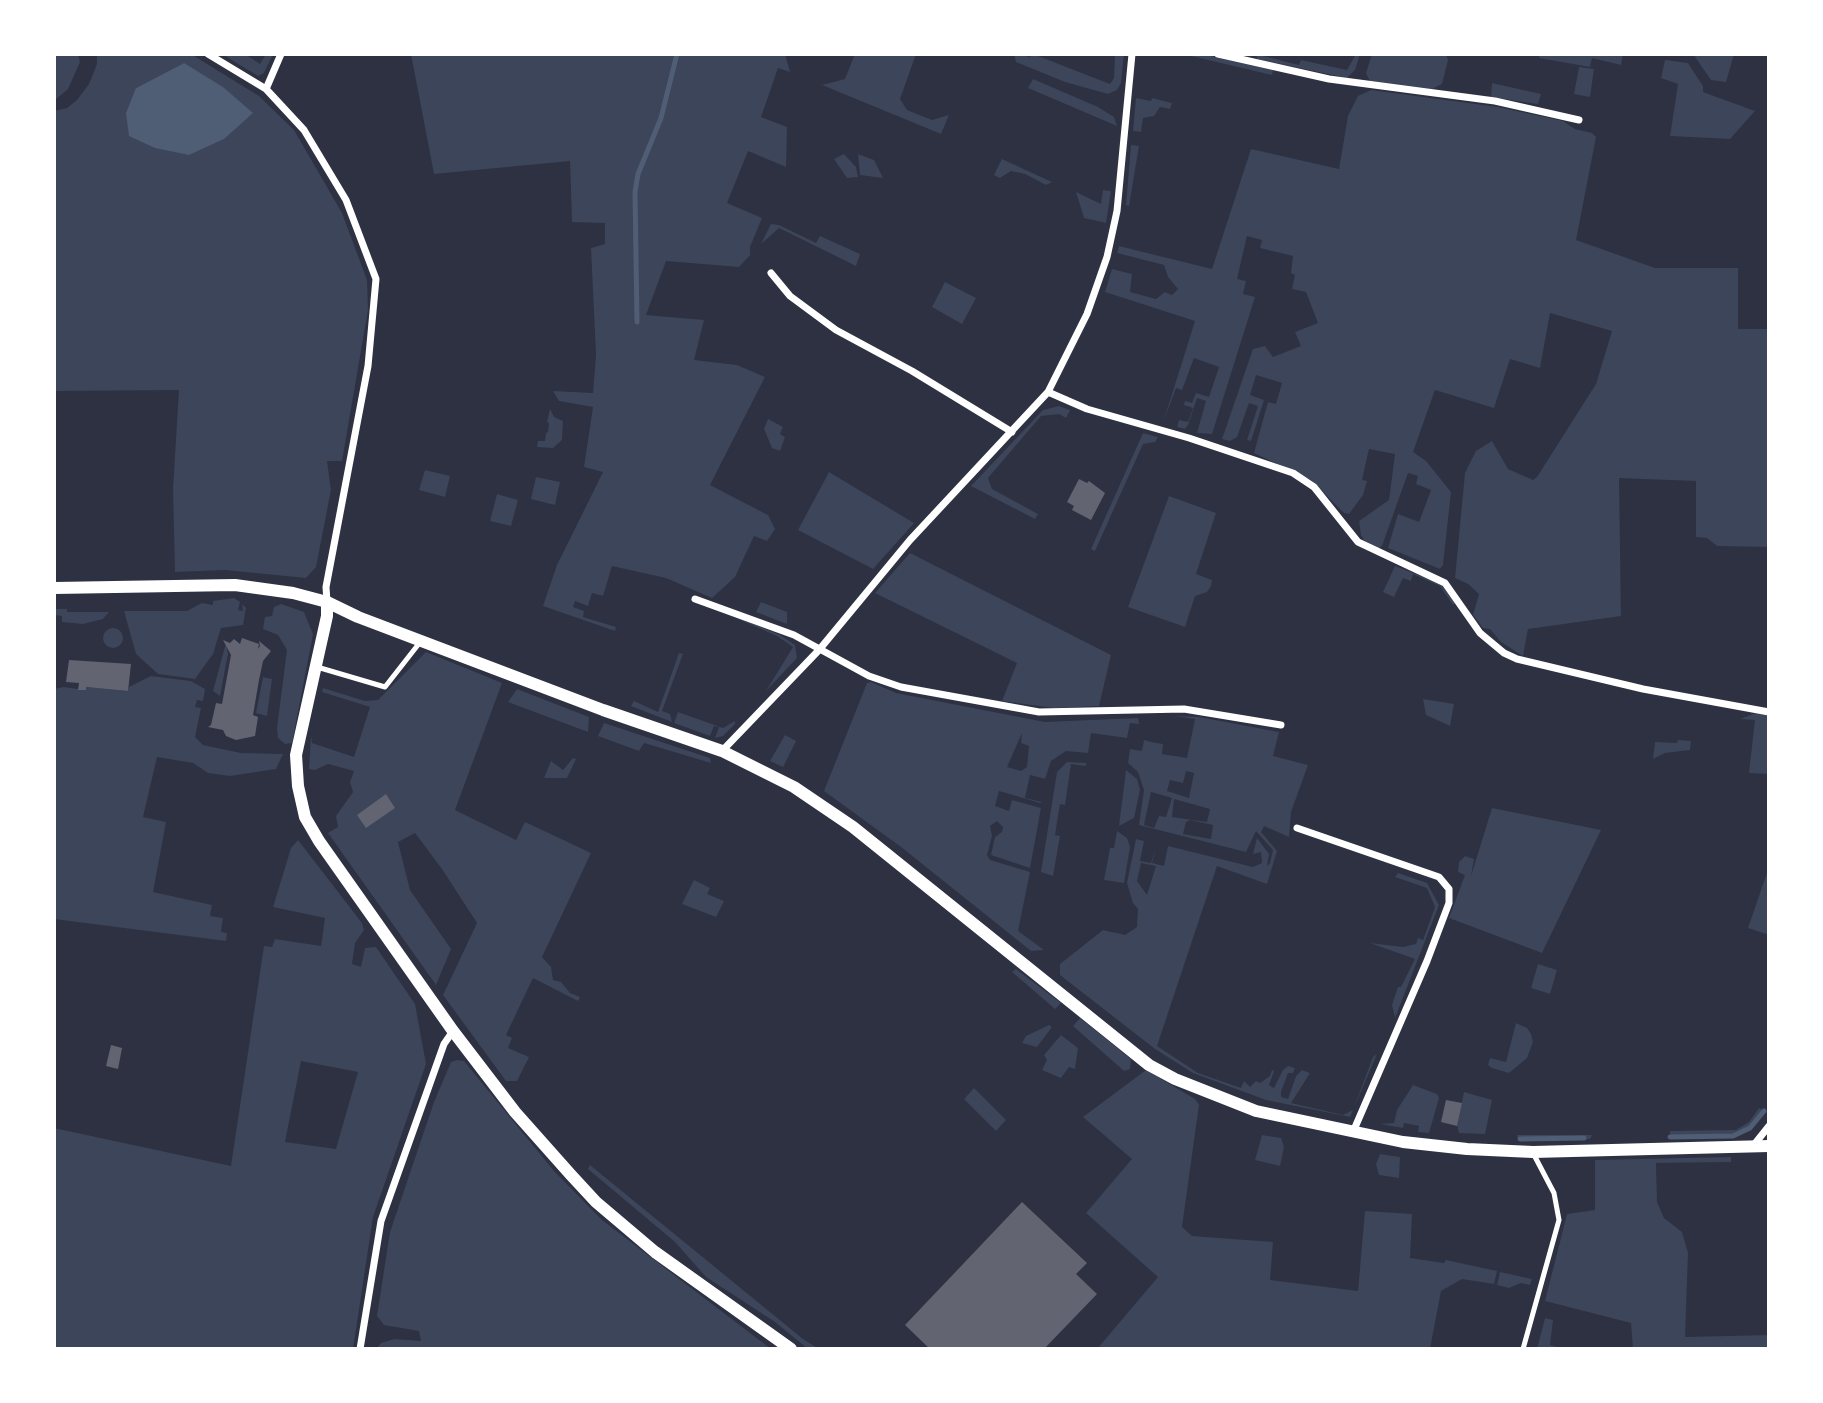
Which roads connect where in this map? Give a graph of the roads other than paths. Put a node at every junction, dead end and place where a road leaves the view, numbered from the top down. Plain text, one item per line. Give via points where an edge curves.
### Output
1 (208, 54) edge
2 (281, 54) edge
3 (1132, 54) edge
4 (1218, 54) edge
5 (266, 89) junction
6 (1579, 120) dead end
7 (771, 273) dead end
8 (1048, 392) junction
9 (1012, 432) junction
10 (54, 588) edge
11 (695, 598) dead end
12 (327, 602) junction
13 (421, 641) junction
14 (819, 650) junction
15 (317, 667) junction
16 (1769, 712) edge
17 (1281, 726) dead end
18 (722, 751) junction
19 (1297, 828) dead end
20 (453, 1031) junction
21 (1769, 1126) edge
22 (1353, 1132) junction
23 (1769, 1146) edge
24 (1753, 1147) junction
25 (1533, 1152) junction
26 (360, 1349) edge
27 (791, 1349) edge
28 (1523, 1349) edge

1 - 5 street
2 - 5 street
3 - 8 street via 1110,245 1087,314
4 - 6 street via 1329,79 1494,101
5 - 12 street via 325,160 346,200 376,279 368,366 327,580
7 - 9 street via 790,296 836,330
8 - 9 street
8 - 16 street via 1087,409 1293,473 1314,487 1357,542 1445,583 1480,633 1517,659
9 - 14 street via 910,540
10 - 12 street via 257,586
11 - 14 street via 794,635
12 - 13 street
12 - 15 street
13 - 15 lane via 385,687
13 - 18 street
14 - 17 street via 901,687 1038,712 1184,709
14 - 18 street
15 - 20 street via 296,755 305,817
18 - 22 street via 794,787 853,827 1149,1065 1256,1111
19 - 22 street via 1438,877 1449,889 1449,903 1427,961
20 - 26 street via 444,1044 381,1221
20 - 27 street via 515,1112 596,1202 655,1252
21 - 24 street
22 - 25 street via 1467,1149
23 - 24 street
24 - 25 street
25 - 28 lane via 1554,1193 1559,1220

